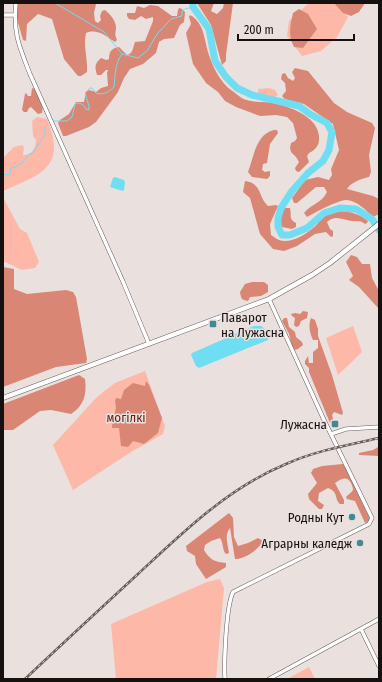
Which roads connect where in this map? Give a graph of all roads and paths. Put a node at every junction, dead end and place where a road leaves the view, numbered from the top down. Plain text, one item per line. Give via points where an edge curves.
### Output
1 (16, 3) edge
2 (3, 15) edge
3 (15, 15) junction
4 (379, 224) edge
5 (269, 299) junction
6 (149, 344) junction
7 (3, 398) edge
8 (379, 427) edge
9 (331, 434) junction
10 (379, 620) edge
11 (361, 629) junction
12 (379, 666) edge
13 (225, 679) edge
14 (269, 679) edge

1 - 3 street
2 - 3 street
3 - 6 street via 18,44 30,74
4 - 5 main road via 312,275
5 - 6 main road
5 - 9 street
6 - 7 main road
8 - 9 street via 346,429
9 - 13 street via 372,518 369,524 233,592 227,633
10 - 11 street
11 - 12 street
11 - 14 street

